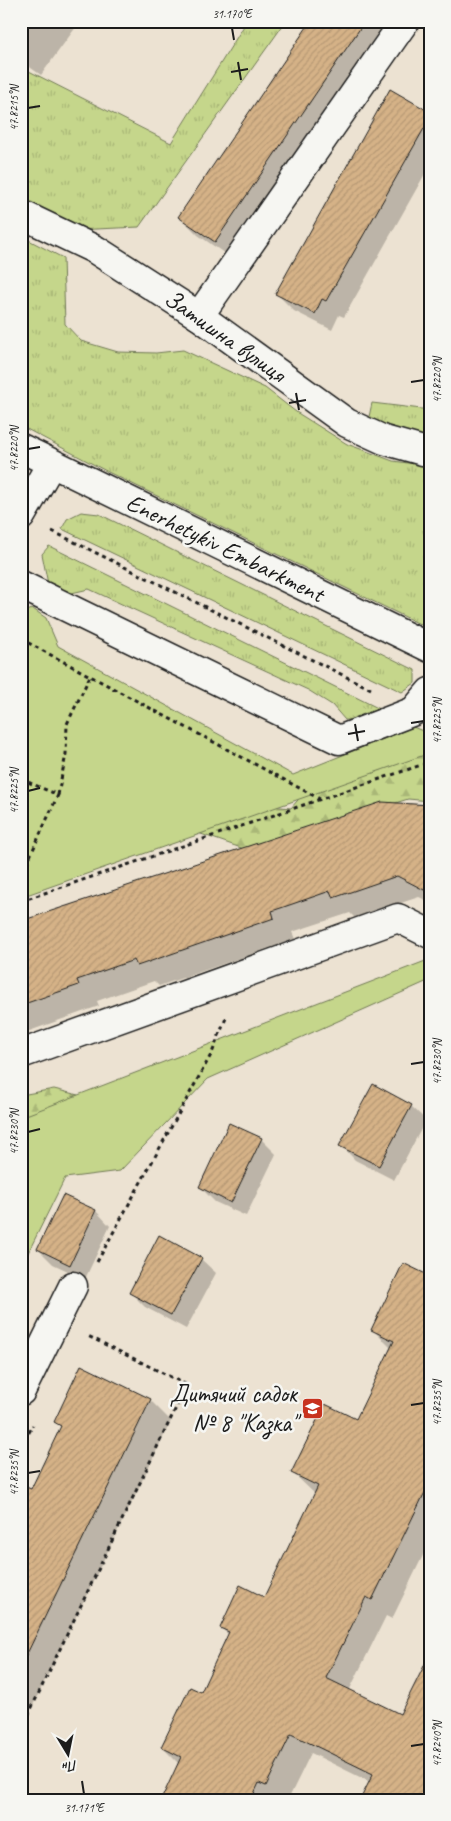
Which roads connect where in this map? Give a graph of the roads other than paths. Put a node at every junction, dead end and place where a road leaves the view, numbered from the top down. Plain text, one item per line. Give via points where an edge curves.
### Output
1 (406, 21) edge
2 (21, 214) edge
3 (199, 316) junction
4 (21, 448) edge
5 (430, 451) edge
6 (51, 464) junction
7 (21, 516) edge
8 (21, 585) edge
9 (430, 648) edge
10 (422, 701) edge
11 (430, 934) edge
12 (21, 1054) edge
13 (83, 1277) road end
14 (21, 1391) edge

1 - 3 street
2 - 3 street, Затишна вулиця via 96,250
3 - 5 street, Затишна вулиця via 347,423 384,440
4 - 6 street, Enerhetykiv Embarkment
6 - 7 street
6 - 9 street, Enerhetykiv Embarkment
8 - 10 street via 339,740
11 - 12 street via 398,918
13 - 14 street via 56,1320

